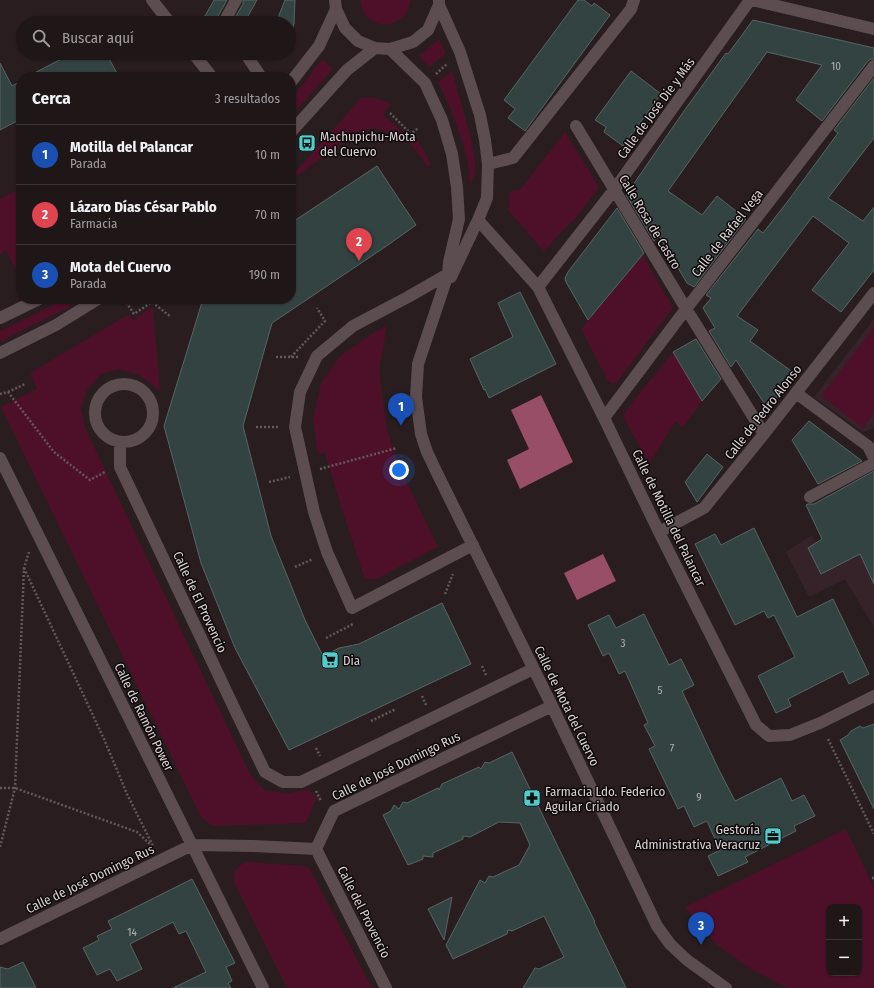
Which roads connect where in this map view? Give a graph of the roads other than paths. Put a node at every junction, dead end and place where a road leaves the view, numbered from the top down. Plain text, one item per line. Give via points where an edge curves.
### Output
1 (152, 0) edge
2 (236, 0) edge
3 (634, 0) edge
4 (751, 0) edge
5 (439, 2) edge
6 (336, 5) edge
7 (165, 16) edge
8 (227, 16) edge
9 (874, 29) edge
10 (375, 48) junction
11 (390, 49) junction
12 (199, 60) edge
13 (250, 60) edge
14 (874, 66) edge
15 (208, 72) edge
16 (258, 72) edge
17 (296, 76) edge
18 (296, 126) edge
19 (576, 126) dead end
20 (488, 164) junction
21 (614, 190) junction
22 (478, 220) junction
23 (448, 274) junction
24 (538, 287) junction
25 (874, 293) edge
26 (439, 301) junction
27 (29, 304) edge
28 (90, 304) edge
29 (686, 309) junction
30 (0, 318) edge
31 (0, 353) edge
32 (796, 393) junction
33 (604, 418) junction
34 (764, 434) junction
35 (120, 442) junction
36 (0, 458) edge
37 (874, 458) edge
38 (874, 463) edge
39 (810, 498) dead end
40 (659, 532) junction
41 (473, 545) junction
42 (533, 669) junction
43 (874, 696) edge
44 (552, 706) junction
45 (266, 772) joint
46 (192, 845) junction
47 (316, 849) junction
48 (0, 939) edge
49 (263, 988) edge
50 (386, 988) edge
51 (726, 988) edge

1 - 7 street
2 - 8 street
3 - 20 street via 631,9 513,158
4 - 9 street
4 - 21 street, Calle de José Die y Más
5 - 11 street via 428,30 413,42
5 - 20 street, Calle de Mota del Cuervo via 460,52 480,115
6 - 10 street via 345,28 358,41
6 - 17 street via 319,46
10 - 11 street
10 - 18 street via 347,70
11 - 23 street, Calle de Mota del Cuervo via 425,83 442,120 452,154 459,219
12 - 15 street
13 - 16 street
14 - 29 street, Calle de Rafael Vega
19 - 21 street, Calle Rosa de Castro
20 - 22 street, Calle de Mota del Cuervo via 486,198
21 - 24 street, Calle de José Die y Más
21 - 29 street, Calle Rosa de Castro
22 - 24 street, Calle de Motilla del Palancar
22 - 26 street, Calle de Mota del Cuervo
23 - 26 street, Calle de Mota del Cuervo
23 - 41 street via 353,326 317,356 300,392 294,427 314,512 352,608
24 - 33 street, Calle de Motilla del Palancar
25 - 32 street, Calle de Pedro Alonso
26 - 41 street, Calle de Mota del Cuervo via 418,364 416,397 419,423 427,452
27 - 30 street
28 - 31 street via 56,325
29 - 33 street, Calle de Rafael Vega
29 - 34 street, Calle Rosa de Castro
32 - 34 street, Calle de Pedro Alonso
32 - 37 street via 868,446
33 - 40 street, Calle de Motilla del Palancar
34 - 40 street, Calle de Pedro Alonso via 704,508
35 - 35 street via 130,442 138,438 150,424 152,415 148,398 133,386 124,384 106,390 95,406 97,426 103,434
35 - 45 street, Calle de El Provencio via 120,467
36 - 46 street, Calle de Ramón Power
38 - 39 street
40 - 43 street, Calle de Motilla del Palancar via 756,725 769,736 790,735
41 - 42 street, Calle de Mota del Cuervo
42 - 44 street, Calle de Mota del Cuervo
42 - 45 street, Calle de José Domingo Rus via 301,782 283,782
44 - 47 street, Calle de José Domingo Rus via 334,811
44 - 51 street, Calle de Mota del Cuervo via 657,926 670,944 687,960
46 - 47 street, Calle de José Domingo Rus
46 - 48 street, Calle de José Domingo Rus
46 - 49 street, Calle de Ramón Power
47 - 50 street, Calle del Provencio

